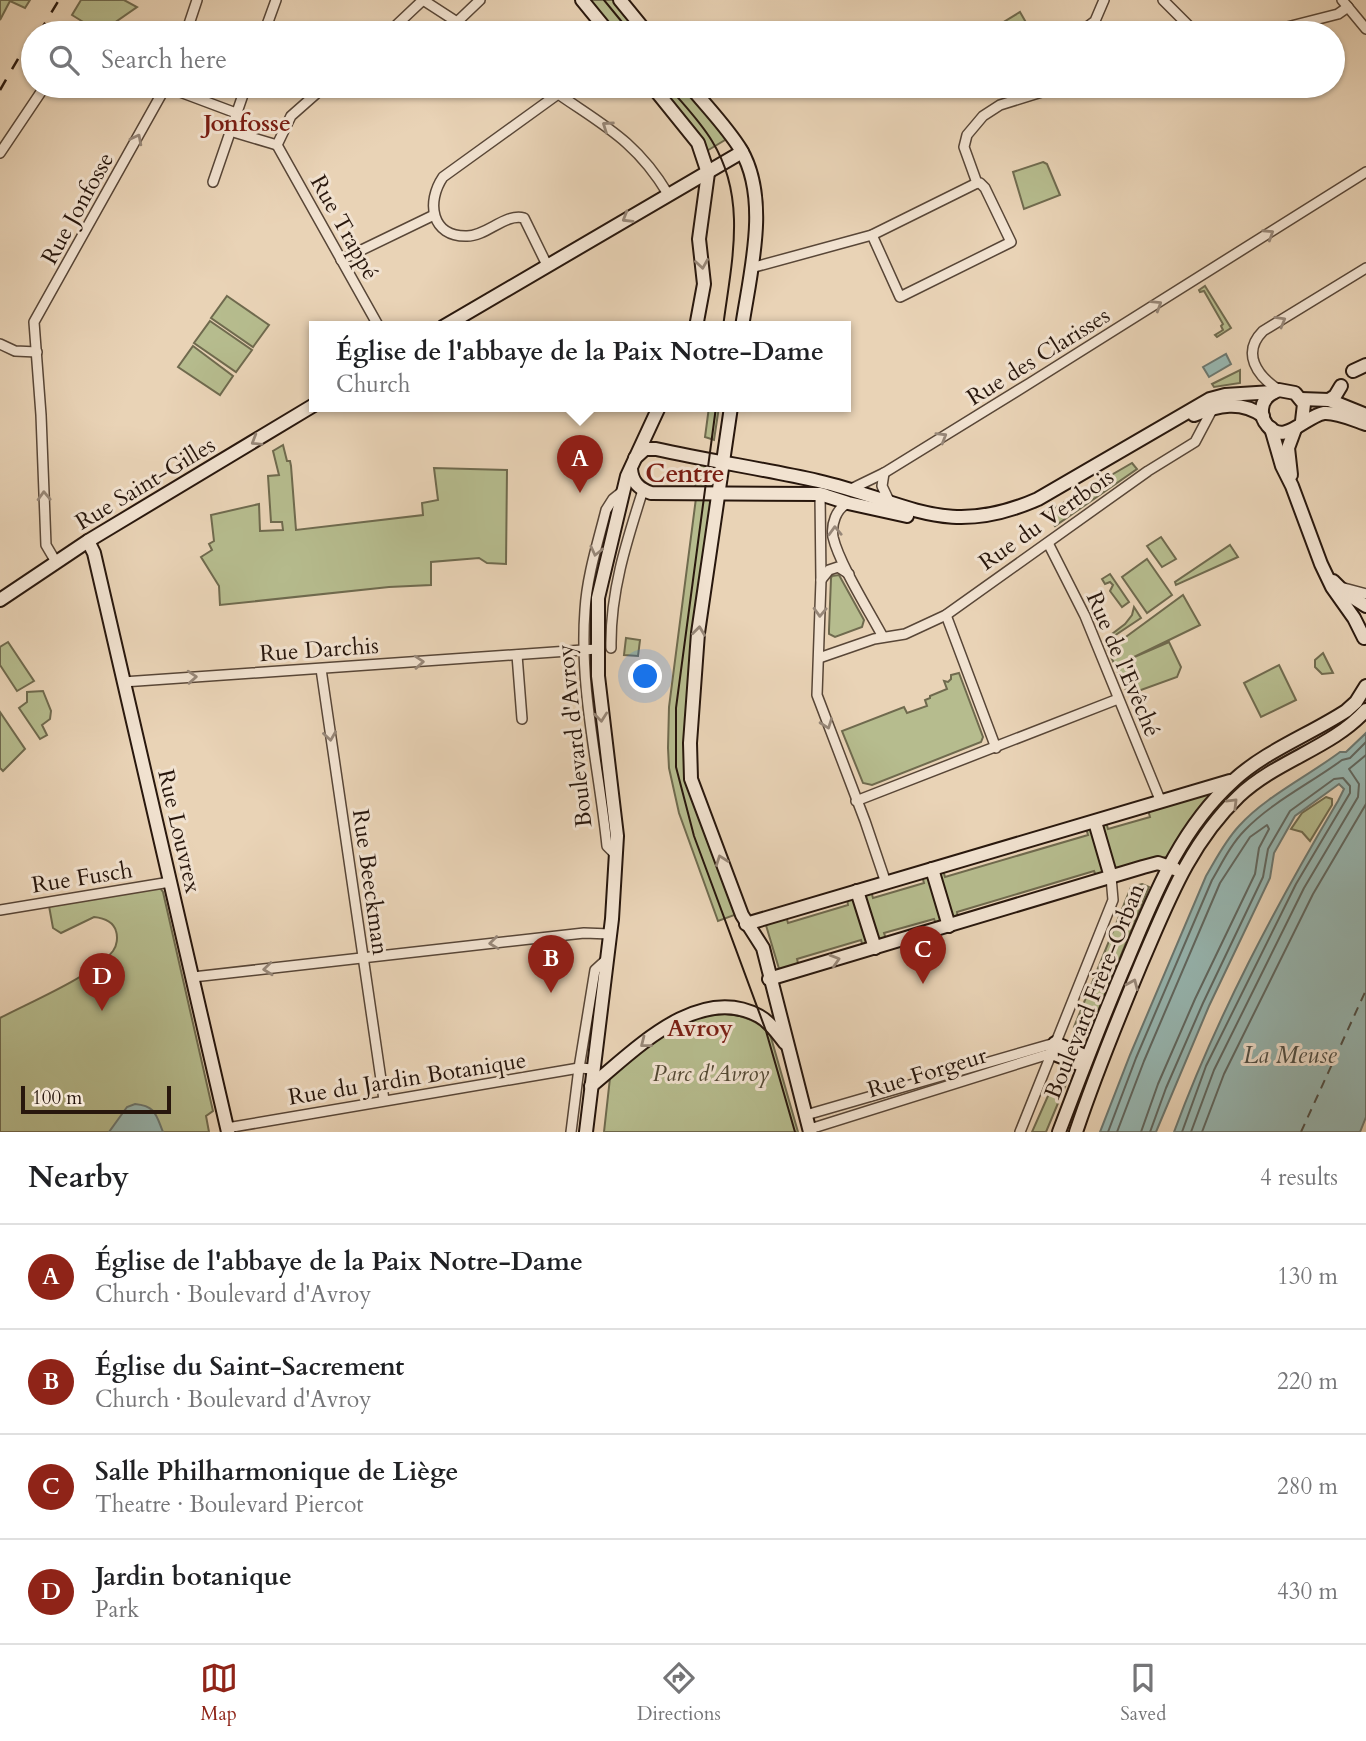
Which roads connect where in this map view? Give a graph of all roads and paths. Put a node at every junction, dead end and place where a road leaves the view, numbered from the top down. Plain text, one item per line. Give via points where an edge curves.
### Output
1 (197, 0) edge
2 (276, 0) edge
3 (423, 0) edge
4 (480, 0) edge
5 (582, 0) edge
6 (620, 0) edge
7 (1104, 0) edge
8 (1163, 0) edge
9 (1345, 4) edge
10 (190, 21) edge
11 (268, 21) edge
12 (401, 21) edge
13 (457, 21) joint
14 (599, 21) edge
15 (637, 21) edge
16 (1095, 21) edge
17 (1184, 21) edge
18 (1311, 21) edge
19 (1366, 29) edge
20 (36, 98) edge
21 (159, 98) edge
22 (196, 98) edge
23 (242, 98) edge
24 (310, 98) edge
25 (552, 98) edge
26 (564, 98) edge
27 (662, 98) edge
28 (699, 98) edge
29 (1022, 98) edge
30 (236, 113) junction
31 (230, 131) junction
32 (277, 145) junction
33 (742, 152) junction
34 (0, 153) edge
35 (1366, 172) edge
36 (708, 173) junction
37 (213, 182) dead end
38 (977, 183) junction
39 (668, 194) junction
40 (434, 215) junction
41 (872, 235) junction
42 (341, 260) junction
43 (547, 265) junction
44 (751, 268) junction
45 (1366, 268) edge
46 (376, 321) edge
47 (453, 321) edge
48 (697, 321) edge
49 (743, 321) edge
50 (0, 344) edge
51 (37, 352) junction
52 (1366, 365) edge
53 (1353, 371) dead end
54 (1341, 386) dead end
55 (1274, 392) junction
56 (1301, 399) junction
57 (1329, 400) junction
58 (309, 408) edge
59 (1213, 408) junction
60 (657, 412) edge
61 (730, 412) edge
62 (1366, 415) edge
63 (1263, 416) junction
64 (1366, 424) edge
65 (1299, 425) junction
66 (1271, 428) junction
67 (632, 463) junction
68 (723, 463) junction
69 (884, 473) junction
70 (1292, 486) junction
71 (851, 489) junction
72 (643, 490) junction
73 (719, 493) junction
74 (820, 494) junction
75 (848, 503) junction
76 (891, 504) junction
77 (88, 541) junction
78 (1048, 543) junction
79 (55, 562) junction
80 (849, 574) junction
81 (821, 580) junction
82 (1332, 580) junction
83 (1366, 594) edge
84 (0, 600) edge
85 (1366, 606) edge
86 (946, 615) junction
87 (883, 637) junction
88 (1365, 637) edge
89 (611, 648) dead end
90 (590, 649) junction
91 (517, 655) junction
92 (819, 657) junction
93 (321, 669) junction
94 (123, 682) junction
95 (1366, 686) edge
96 (1118, 699) junction
97 (1366, 710) edge
98 (522, 719) dead end
99 (996, 748) junction
100 (1234, 780) junction
101 (856, 801) junction
102 (1161, 802) junction
103 (1095, 822) junction
104 (1168, 867) junction
105 (932, 869) junction
106 (1181, 872) junction
107 (1111, 877) junction
108 (170, 882) junction
109 (886, 883) junction
110 (857, 891) junction
111 (0, 910) edge
112 (746, 924) junction
113 (949, 926) junction
114 (611, 934) junction
115 (875, 948) junction
116 (362, 959) junction
117 (607, 959) junction
118 (193, 977) junction
119 (769, 979) junction
120 (788, 1046) junction
121 (1054, 1048) junction
122 (1028, 1050) junction
123 (1031, 1061) junction
124 (1086, 1061) junction
125 (579, 1068) junction
126 (593, 1069) junction
127 (591, 1086) junction
128 (384, 1100) junction
129 (574, 1102) junction
130 (831, 1108) junction
131 (806, 1115) junction
132 (834, 1120) junction
133 (228, 1130) edge
134 (810, 1131) edge
135 (571, 1132) edge
136 (586, 1132) edge
137 (1020, 1132) edge
138 (1059, 1132) edge
139 (1076, 1132) edge

1 - 10 street
2 - 11 street
3 - 12 street
3 - 13 street
4 - 13 street
5 - 14 street
6 - 15 street
7 - 16 street
8 - 17 street
9 - 18 street via 1338,14
9 - 19 street
20 - 34 street
51 -> 21 street, Rue Jonfosse via 34,322
22 - 30 street
23 - 30 street
24 - 32 street via 286,123
25 - 40 street via 448,173 433,196
39 -> 26 street via 622,137
27 - 36 street via 698,143
28 - 33 street
29 - 38 street via 983,116 967,135 964,147
30 - 31 street
31 - 32 street
31 - 37 street
32 - 42 street, Rue Trappé
33 - 36 street
33 - 44 street via 757,210
69 -> 35 street, Rue des Clarisses
36 - 39 street
36 -> 48 street via 699,239 704,284
38 - 41 street
38 - 41 street via 985,188 1011,242 900,297
39 -> 43 street
40 - 42 street
40 - 43 street via 449,232 468,236 522,217
41 - 44 street
42 - 46 street, Rue Trappé
43 - 47 street
44 - 49 street
55 -> 45 street via 1255,366 1256,338
50 - 51 street via 15,351
79 -> 51 street, Rue Jonfosse via 46,545
52 - 53 street
54 - 57 street
55 - 56 street via 1289,390
55 - 63 street via 1263,406
55 - 76 street via 1210,399 1038,499 1009,511 952,518
56 - 57 street
56 - 65 street via 1305,410
57 - 62 street
58 -> 77 street, Rue Saint-Gilles
59 - 63 street via 1238,405
59 - 75 street via 1185,419 1032,508 999,521 943,524
59 - 78 street, Rue du Vertbois via 1195,442
60 - 67 street, Boulevard d'Avroy
61 - 68 street
63 - 66 street
64 - 65 street via 1329,413
65 - 66 street via 1283,433
65 - 70 street via 1288,452
66 - 70 street
67 - 68 street via 640,452 651,449
67 - 72 street via 634,482
67 -> 90 street, Boulevard d'Avroy
68 - 71 street
68 - 73 street
69 - 71 street, Rue des Clarisses
69 - 76 street via 881,486
70 - 82 street
71 - 74 street, Rue des Clarisses
71 - 76 street
72 - 73 street
72 - 89 street, Boulevard d'Avroy via 611,605
73 - 74 street
112 -> 73 street via 690,770 698,633
74 - 75 street
74 - 81 street
80 -> 75 street via 833,531 837,514
77 - 79 street, Rue Saint-Gilles
77 - 94 street, Rue Louvrex
78 - 86 street, Rue du Vertbois
78 - 96 street, Rue de l'Evêché via 1085,616
79 - 84 street, Rue Saint-Gilles
80 - 81 street via 838,567
80 - 87 street
81 -> 92 street
82 - 83 street
82 - 85 street
82 - 88 street via 1332,587
86 - 87 street, Rue du Vertbois via 905,634
86 - 99 street
87 - 92 street, Rue du Vertbois
90 - 91 street, Rue Darchis
90 -> 114 street, Boulevard d'Avroy via 616,826
93 -> 91 street, Rue Darchis
91 - 98 street
92 -> 101 street via 817,695
94 -> 93 street, Rue Darchis
93 -> 116 street, Rue Beeckman
94 - 108 street, Rue Louvrex
95 - 100 street via 1346,711
96 - 99 street
96 - 102 street, Rue de l'Evêché
106 -> 97 street, Boulevard Frère-Orban via 1211,826 1245,791 1347,728
99 - 101 street
100 - 102 street
100 - 104 street, Boulevard Frère-Orban via 1197,820
101 - 109 street
102 - 103 street
103 - 105 street
103 - 107 street
104 - 106 street
104 - 107 street via 1154,864
104 - 124 street, Boulevard Frère-Orban
105 - 109 street
105 - 113 street
139 -> 106 street, Boulevard Frère-Orban
107 - 113 street
107 - 121 street, Boulevard Frère-Orban via 1113,900
108 - 111 street, Rue Fusch
108 - 118 street, Rue Louvrex
109 - 110 street
110 - 112 street
110 - 115 street
112 - 119 street via 763,948
113 - 115 street
114 -> 116 street via 584,933
114 - 117 street, Boulevard d'Avroy
119 -> 115 street
116 -> 118 street
116 - 128 street, Rue Beeckman
117 - 125 street, Boulevard d'Avroy via 595,970
117 - 126 street, Boulevard d'Avroy
118 - 133 street, Rue Louvrex
119 - 120 street
120 -> 127 street via 755,1015 735,1009 700,1011 670,1023
120 - 131 street
121 - 122 street, Rue Forgeur
121 - 123 street, Rue Forgeur
121 - 124 street
121 - 137 street, Boulevard Frère-Orban
122 - 123 street
122 - 130 street, Rue Forgeur
123 - 132 street, Rue Forgeur
124 - 138 street, Boulevard Frère-Orban
125 - 126 street, Rue du Jardin Botanique
125 - 128 street, Rue du Jardin Botanique
125 - 129 street, Boulevard d'Avroy
126 - 127 street, Boulevard d'Avroy
127 - 129 street
127 - 136 street, Boulevard d'Avroy
128 - 133 street, Rue du Jardin Botanique
129 - 135 street, Boulevard d'Avroy
130 - 131 street, Rue Forgeur
130 - 132 street via 827,1114
131 - 134 street
132 - 134 street, Rue Forgeur

